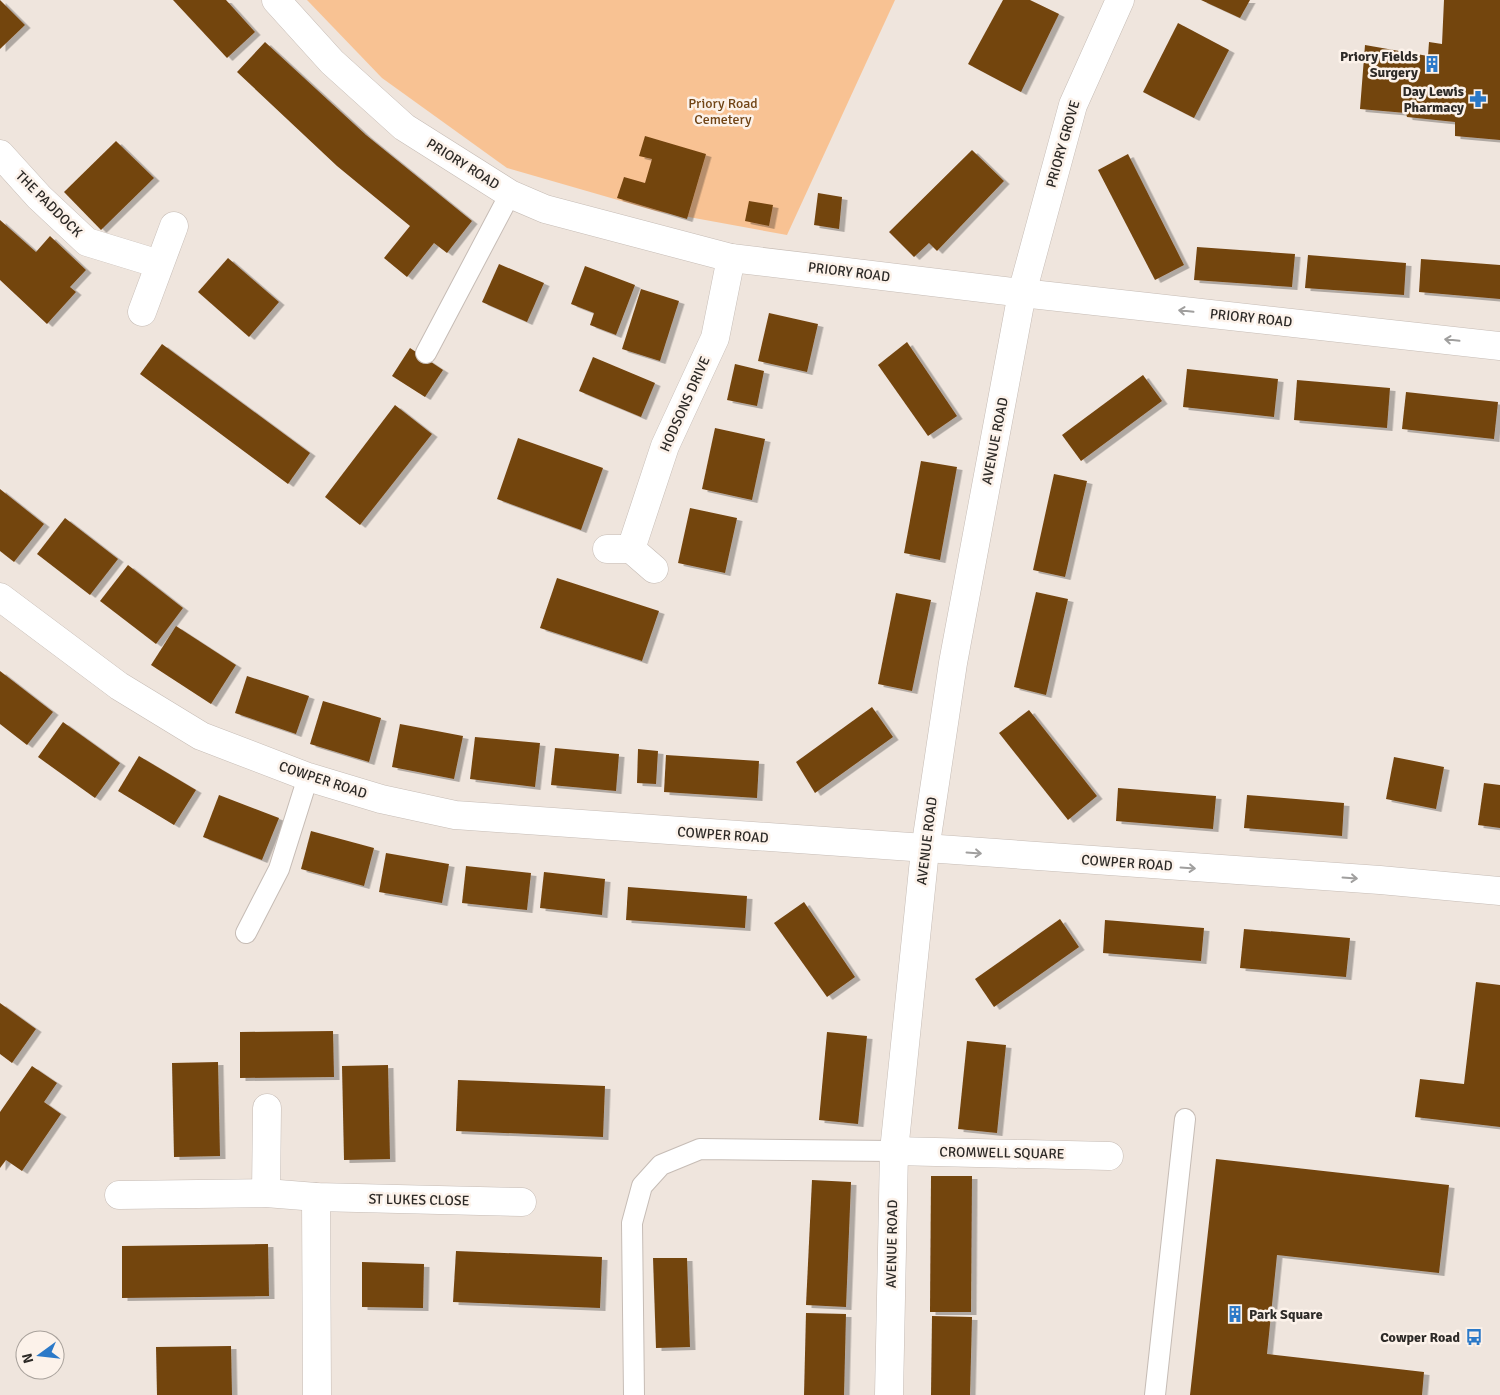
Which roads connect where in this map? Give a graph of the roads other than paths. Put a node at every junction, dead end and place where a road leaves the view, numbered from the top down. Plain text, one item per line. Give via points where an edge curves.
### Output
1 (276, 0) edge
2 (1120, 0) edge
3 (0, 154) edge
4 (510, 194) junction
5 (174, 226) dead end
6 (731, 258) junction
7 (159, 264) junction
8 (1022, 293) junction
9 (142, 312) dead end
10 (1500, 346) edge
11 (426, 353) dead end
12 (654, 570) dead end
13 (0, 597) edge
14 (308, 777) junction
15 (925, 850) junction
16 (1500, 891) edge
17 (246, 933) dead end
18 (267, 1108) dead end
19 (1185, 1119) dead end
20 (894, 1151) junction
21 (1109, 1156) dead end
22 (266, 1193) junction
23 (119, 1195) dead end
24 (316, 1197) junction
25 (522, 1202) dead end
26 (317, 1395) edge
27 (634, 1395) edge
28 (889, 1395) edge
29 (1156, 1395) edge

1 - 4 street, PRIORY ROAD via 332,62 404,127
2 - 8 street, PRIORY GROVE via 1073,104
3 - 7 street, THE PADDOCK via 38,197 87,242
4 - 6 street, PRIORY ROAD via 545,209
4 - 11 lane
5 - 7 street
6 - 8 street, PRIORY ROAD
6 - 12 street, HODSONS DRIVE via 715,338 619,549
7 - 9 street
10 -> 8 street, PRIORY ROAD
8 - 15 street, AVENUE ROAD via 953,662
13 - 14 street, COWPER ROAD via 119,686 201,736
14 - 15 street, COWPER ROAD via 381,799 455,815
14 - 17 lane via 279,869
15 -> 16 street, COWPER ROAD
15 - 20 street, AVENUE ROAD
18 - 22 street
19 - 29 lane
20 - 21 street, CROMWELL SQUARE
20 - 27 lane via 700,1149 661,1165 642,1186 632,1223
20 - 28 street, AVENUE ROAD
22 - 23 street, ST LUKES CLOSE
22 - 24 street, ST LUKES CLOSE
24 - 25 street, ST LUKES CLOSE
24 - 26 street

